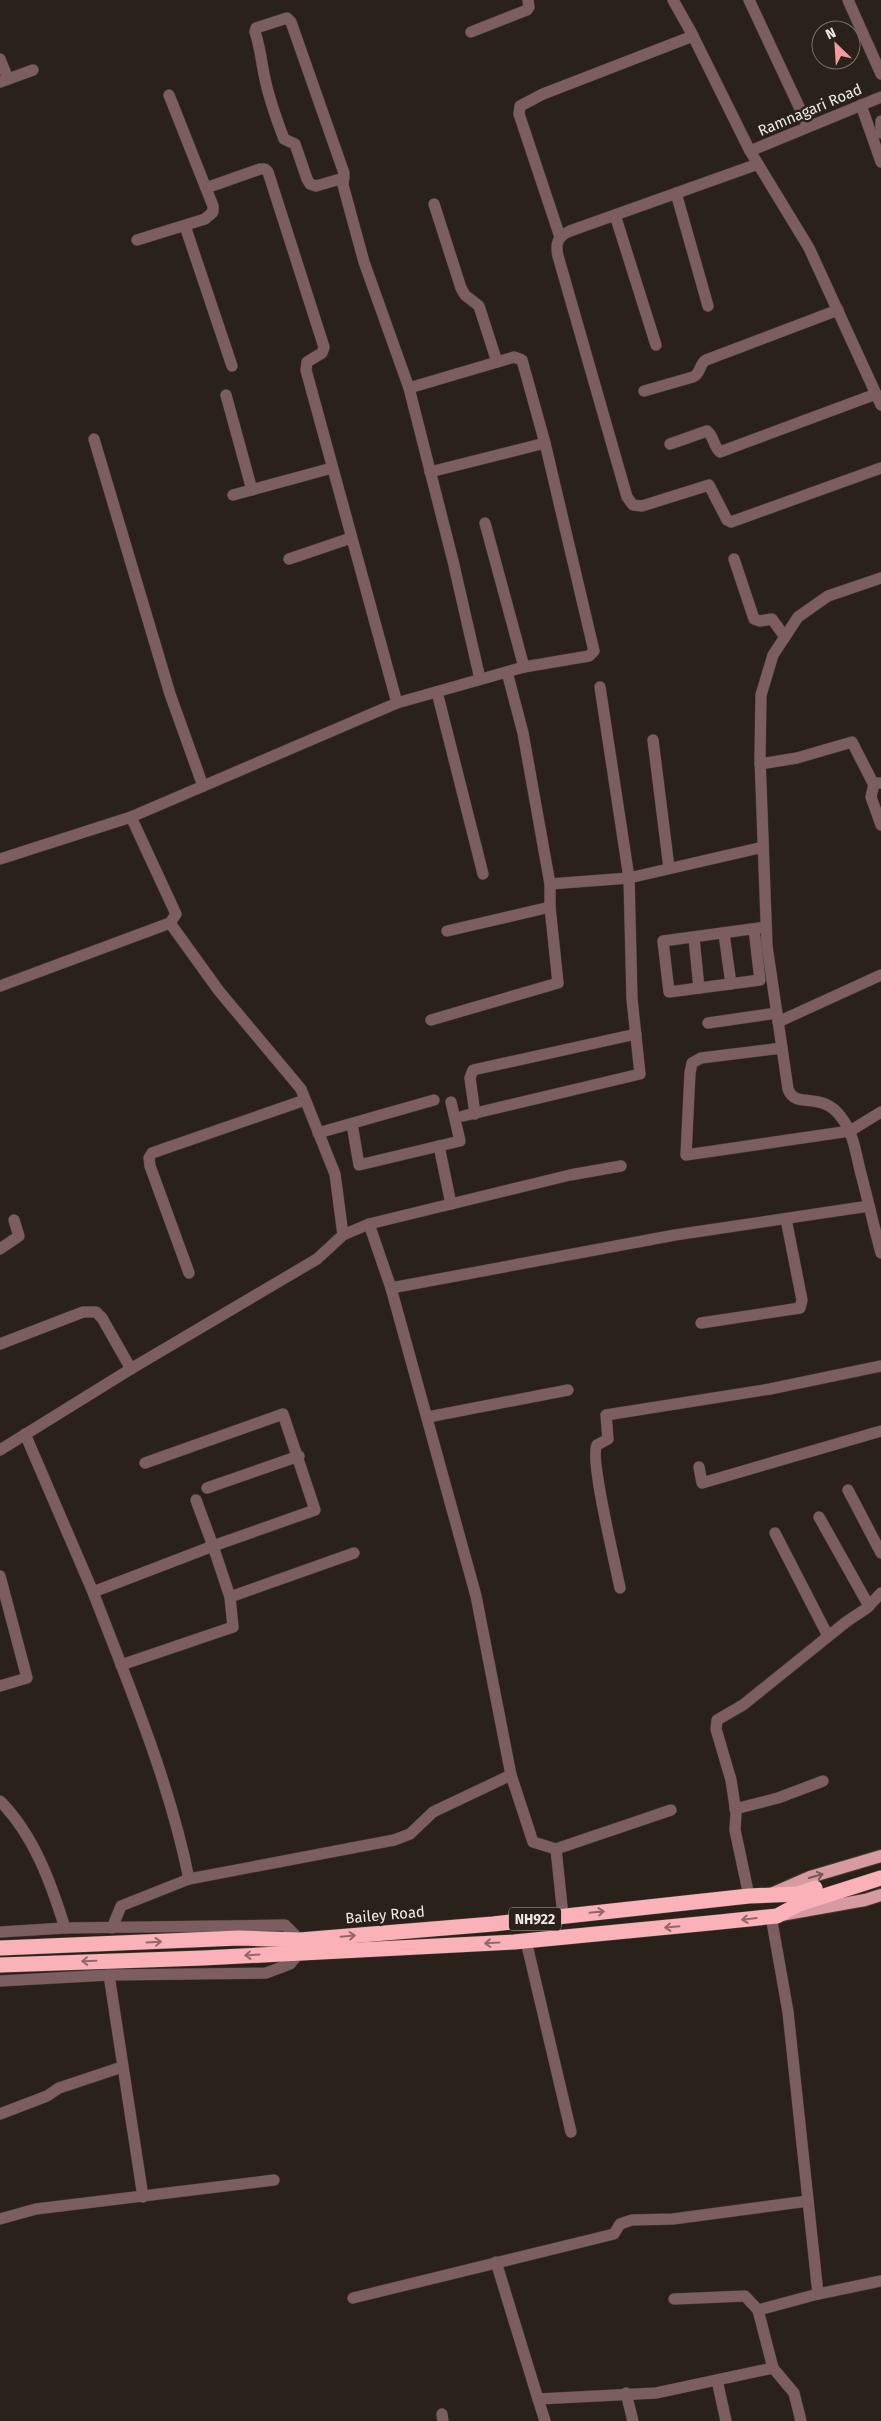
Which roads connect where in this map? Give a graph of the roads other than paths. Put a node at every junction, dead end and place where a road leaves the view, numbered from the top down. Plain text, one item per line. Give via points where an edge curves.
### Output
1 (528, 0) edge
2 (672, 0) edge
3 (749, 0) edge
4 (848, 0) edge
5 (471, 32) dead end
6 (693, 36) junction
7 (0, 59) edge
8 (33, 70) dead end
9 (881, 74) edge
10 (4, 80) edge
11 (169, 95) dead end
12 (881, 97) edge
13 (861, 105) junction
14 (881, 121) edge
15 (808, 126) junction
16 (881, 133) edge
17 (750, 151) junction
18 (881, 162) edge
19 (758, 164) junction
20 (344, 178) junction
21 (206, 188) junction
22 (676, 193) junction
23 (434, 204) dead end
24 (615, 215) junction
25 (185, 226) junction
26 (560, 237) junction
27 (137, 240) dead end
28 (708, 306) dead end
29 (838, 310) junction
30 (656, 345) dead end
31 (498, 362) junction
32 (232, 366) dead end
33 (409, 388) junction
34 (644, 391) dead end
35 (876, 394) junction
36 (226, 395) dead end
37 (881, 405) edge
38 (94, 439) dead end
39 (546, 443) junction
40 (670, 444) dead end
41 (332, 468) junction
42 (881, 468) edge
43 (430, 472) junction
44 (252, 490) junction
45 (233, 495) dead end
46 (486, 523) dead end
47 (351, 538) junction
48 (289, 559) dead end
49 (734, 559) dead end
50 (881, 578) edge
51 (785, 637) junction
52 (524, 667) junction
53 (507, 672) junction
54 (480, 679) junction
55 (600, 687) dead end
56 (437, 692) junction
57 (397, 703) junction
58 (653, 740) dead end
59 (760, 764) junction
60 (878, 783) edge
61 (203, 786) junction
62 (131, 817) junction
63 (881, 825) edge
64 (763, 847) junction
65 (0, 858) edge
66 (669, 868) junction
67 (483, 874) dead end
68 (629, 878) junction
69 (550, 884) junction
70 (550, 907) junction
71 (170, 923) junction
72 (766, 927) junction
73 (754, 929) junction
74 (447, 931) dead end
75 (724, 934) junction
76 (694, 938) junction
77 (881, 975) edge
78 (731, 984) junction
79 (0, 986) edge
80 (699, 988) junction
81 (777, 1017) junction
82 (431, 1020) dead end
83 (708, 1023) dead end
84 (636, 1034) junction
85 (782, 1048) junction
86 (305, 1100) junction
87 (434, 1100) dead end
88 (451, 1102) dead end
89 (881, 1112) edge
90 (475, 1114) junction
91 (463, 1116) dead end
92 (352, 1124) junction
93 (850, 1131) junction
94 (318, 1133) junction
95 (439, 1146) junction
96 (621, 1166) dead end
97 (451, 1204) junction
98 (869, 1206) junction
99 (786, 1219) junction
100 (14, 1220) dead end
101 (369, 1224) junction
102 (343, 1235) junction
103 (0, 1249) edge
104 (881, 1253) edge
105 (189, 1273) dead end
106 (391, 1288) junction
107 (701, 1323) dead end
108 (0, 1344) edge
109 (881, 1366) edge
110 (131, 1369) junction
111 (568, 1390) dead end
112 (428, 1417) junction
113 (881, 1431) edge
114 (25, 1434) junction
115 (0, 1450) edge
116 (299, 1456) junction
117 (145, 1463) dead end
118 (699, 1466) dead end
119 (207, 1488) dead end
120 (848, 1490) dead end
121 (196, 1500) dead end
122 (819, 1517) dead end
123 (775, 1533) dead end
124 (213, 1546) junction
125 (354, 1553) dead end
126 (881, 1553) edge
127 (0, 1576) edge
128 (620, 1588) dead end
129 (93, 1592) junction
130 (881, 1593) edge
131 (230, 1596) junction
132 (869, 1606) junction
133 (828, 1636) junction
134 (121, 1665) junction
135 (0, 1686) edge
136 (511, 1776) junction
137 (823, 1781) dead end
138 (0, 1801) edge
139 (671, 1810) dead end
140 (735, 1810) junction
141 (556, 1850) junction
142 (881, 1856) edge
143 (881, 1869) edge
144 (881, 1878) edge
145 (189, 1879) junction
146 (771, 1894) junction
147 (881, 1895) edge
148 (749, 1896) junction
149 (563, 1916) junction
150 (774, 1916) junction
151 (65, 1928) junction
152 (112, 1928) junction
153 (0, 1932) edge
154 (526, 1941) junction
155 (300, 1946) junction
156 (0, 1948) edge
157 (0, 1965) edge
158 (109, 1975) junction
159 (0, 1981) edge
160 (122, 2067) junction
161 (0, 2114) edge
162 (571, 2132) dead end
163 (274, 2180) dead end
164 (143, 2197) junction
165 (808, 2201) junction
166 (0, 2219) edge
167 (496, 2262) junction
168 (881, 2281) edge
169 (818, 2294) junction
170 (353, 2298) dead end
171 (674, 2299) dead end
172 (758, 2310) junction
173 (772, 2368) junction
174 (717, 2380) junction
175 (626, 2393) junction
176 (538, 2399) junction
177 (545, 2421) edge
178 (633, 2421) edge
179 (726, 2421) edge
180 (801, 2421) edge

1 - 5 street via 530,7 527,10
2 - 6 street
3 - 15 street
4 - 9 street
6 - 17 street
6 - 26 street via 520,106 519,114
7 - 10 street
8 - 10 street
11 - 21 street
12 - 13 street, Ramnagari Road
13 - 15 street, Ramnagari Road
13 - 18 street
14 - 16 street
15 - 17 street, Ramnagari Road
17 - 19 street
19 - 22 street
19 - 29 street via 809,248
20 - 20 street via 291,22 287,18 256,28 254,32 272,105 284,138 295,144 307,179 316,186
20 - 33 street via 343,185 364,262
21 - 25 street via 213,206 212,215
21 - 41 street via 260,169 268,172 324,347 322,353 309,361 306,367
22 - 24 street
22 - 28 street
23 - 31 street via 463,293 479,306
24 - 26 street via 570,230
24 - 30 street
25 - 27 street
25 - 32 street
26 - 42 street via 558,256 627,497 633,505 642,506 709,485 726,520 731,522
29 - 34 street via 706,360 693,377
29 - 35 street
31 - 33 street
31 - 39 street via 516,356 522,360
33 - 43 street
35 - 37 street
35 - 40 street via 720,452 707,431
36 - 44 street
38 - 61 street via 170,694
39 - 43 street
39 - 52 street via 594,651 589,656
41 - 44 street
41 - 47 street
43 - 54 street
44 - 45 street
46 - 52 street
47 - 48 street
47 - 57 street
49 - 51 street via 754,619 774,620
50 - 51 street via 828,596 798,617
51 - 59 street via 773,655 761,695
52 - 53 street
53 - 54 street
53 - 69 street via 523,733
54 - 56 street
55 - 68 street
56 - 57 street
56 - 67 street
57 - 61 street
58 - 66 street
59 - 60 street via 797,758 852,742
59 - 64 street
60 - 63 street via 871,797
61 - 62 street
62 - 65 street
62 - 71 street via 176,914
64 - 66 street
64 - 72 street
66 - 68 street
68 - 69 street
68 - 84 street
69 - 70 street
70 - 74 street
70 - 82 street via 558,983
71 - 79 street
71 - 86 street via 219,991 301,1089
72 - 73 street
72 - 81 street
73 - 75 street
73 - 78 street via 760,980
75 - 76 street
75 - 78 street
76 - 80 street
76 - 80 street via 663,942 669,992
77 - 81 street
78 - 80 street
81 - 83 street
81 - 85 street
84 - 90 street via 640,1074
84 - 90 street via 473,1070 470,1075
85 - 93 street via 790,1094 797,1100 816,1100 834,1107
85 - 93 street via 701,1058 692,1063 686,1154
86 - 94 street
86 - 105 street via 152,1153 150,1166
87 - 92 street
88 - 95 street via 460,1141
89 - 93 street
90 - 91 street
92 - 94 street
92 - 95 street via 359,1165
93 - 98 street
94 - 102 street via 334,1174
95 - 97 street
96 - 97 street
97 - 101 street
98 - 99 street
98 - 104 street
99 - 106 street via 675,1235
99 - 107 street via 802,1300 800,1308
100 - 103 street via 19,1236
101 - 102 street
101 - 106 street
102 - 110 street via 317,1259
106 - 112 street
108 - 110 street via 92,1311 102,1318
109 - 128 street via 770,1389 606,1415 608,1439 596,1445 594,1450
110 - 114 street
111 - 112 street
112 - 136 street via 476,1596
113 - 118 street via 702,1483
114 - 115 street
114 - 129 street
116 - 117 street via 283,1414
116 - 119 street
116 - 124 street via 315,1510
120 - 126 street
121 - 124 street
122 - 132 street
123 - 133 street
124 - 129 street
124 - 131 street
125 - 131 street
127 - 135 street via 27,1678
129 - 134 street
130 - 132 street
131 - 134 street via 233,1627
132 - 133 street
133 - 140 street via 743,1704 717,1720 715,1726 731,1780
134 - 145 street via 157,1758 180,1832
136 - 141 street via 533,1842
136 - 145 street via 433,1812 410,1834 394,1840
137 - 140 street
138 - 151 street via 14,1815 50,1880
139 - 141 street
140 - 148 street via 735,1830
141 - 149 street
146 -> 142 main road via 810,1877
143 - 146 highway, NH922 via 797,1894
144 - 150 highway, NH922 via 799,1904
145 - 152 street via 121,1906
146 - 148 highway, Bailey Road / NH922
147 - 150 main road
149 -> 148 highway, Bailey Road / NH922
155 -> 149 highway, Bailey Road / NH922
150 -> 154 highway, NH922
150 - 165 street via 788,2012
151 - 152 street
151 - 153 street
152 - 155 street via 285,1925
154 -> 155 highway, NH922
154 - 162 street
156 -> 155 highway, Bailey Road / NH922 via 239,1938
155 -> 157 highway, NH922 via 204,1958
155 - 158 street via 290,1964 266,1973
158 - 159 street
158 - 160 street
160 - 161 street via 59,2088
160 - 164 street
163 - 164 street
164 - 166 street via 36,2209
165 - 167 street via 673,2219 632,2220 620,2224 614,2234
165 - 169 street
167 - 170 street
167 - 176 street
168 - 169 street
169 - 172 street
171 - 172 street via 745,2296
172 - 173 street
173 - 174 street
173 - 180 street via 794,2393
174 - 175 street via 656,2393
174 - 179 street
175 - 176 street
175 - 178 street
176 - 177 street

